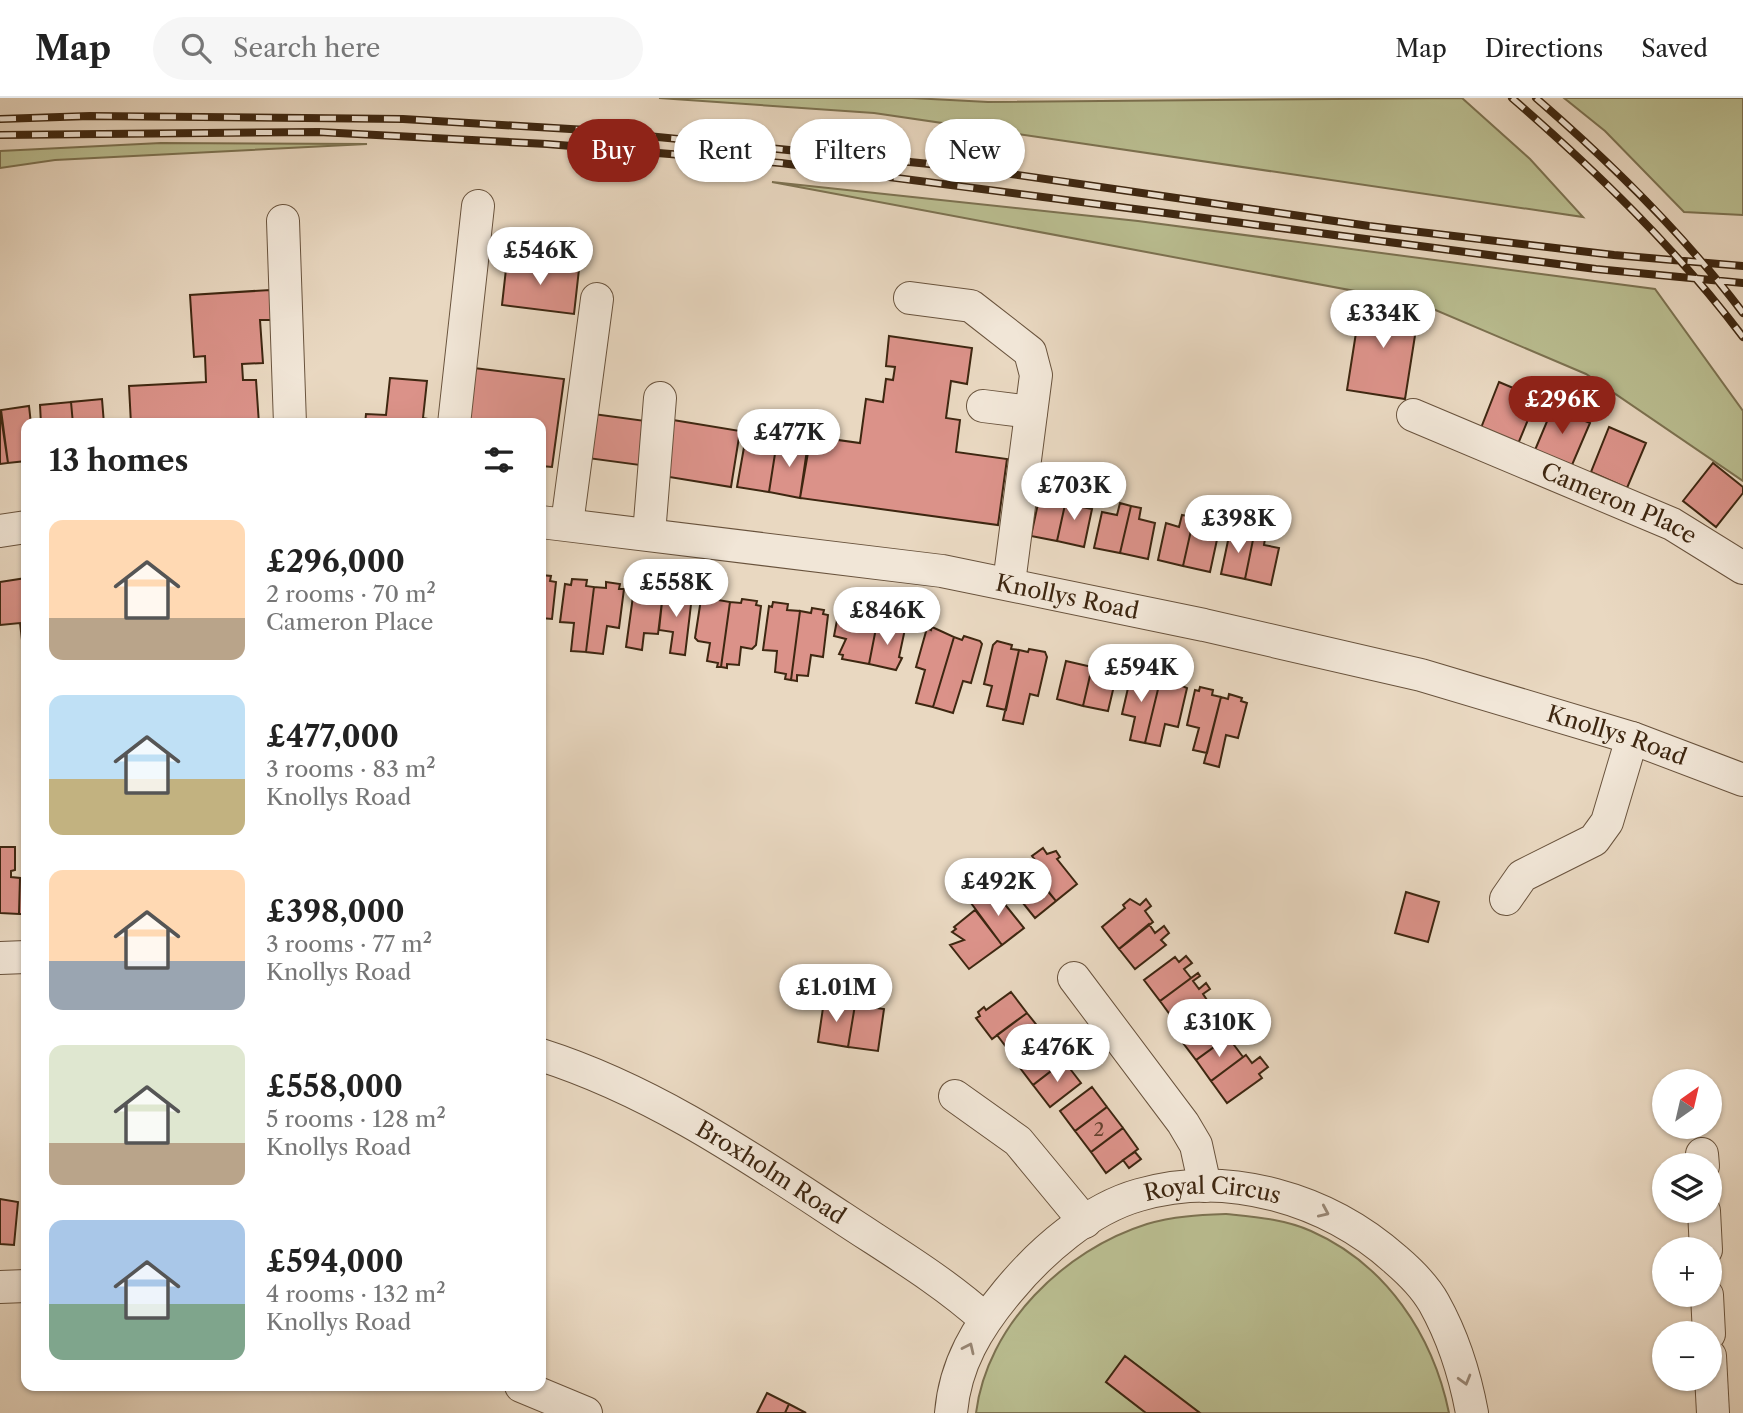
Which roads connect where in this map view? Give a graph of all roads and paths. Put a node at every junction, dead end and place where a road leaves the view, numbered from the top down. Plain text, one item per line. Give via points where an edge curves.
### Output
1 (478, 206) dead end
2 (283, 220) dead end
3 (910, 298) dead end
4 (597, 299) dead end
5 (660, 398) dead end
6 (983, 406) dead end
7 (1031, 412) junction
8 (1413, 415) dead end
9 (290, 418) edge
10 (455, 418) edge
11 (554, 523) edge
12 (21, 528) edge
13 (0, 531) edge
14 (649, 534) junction
15 (1743, 568) edge
16 (1009, 583) junction
17 (1632, 738) junction
18 (1743, 780) edge
19 (1506, 899) dead end
20 (21, 957) edge
21 (0, 958) edge
22 (1074, 978) dead end
23 (546, 1057) edge
24 (955, 1096) dead end
25 (1205, 1186) junction
26 (1085, 1222) junction
27 (21, 1286) edge
28 (0, 1287) edge
29 (985, 1319) junction
30 (533, 1391) edge
31 (1712, 1391) edge
32 (586, 1413) edge
33 (951, 1413) edge
34 (1472, 1413) edge
35 (1713, 1413) edge

1 - 10 street
2 - 9 street
3 - 7 street via 971,306 1030,352 1036,375
4 - 11 street
5 - 14 street
6 - 7 street
7 - 16 street
8 - 15 street, Cameron Place via 1672,524
11 - 14 street, Knollys Road
12 - 13 street
14 - 16 street, Knollys Road
16 - 17 street, Knollys Road via 1421,675
17 - 18 street, Knollys Road
17 - 19 street via 1607,822 1594,840 1522,876
20 - 21 street
22 - 25 street via 1183,1123 1196,1145
23 - 29 street, Broxholm Road via 690,1119 861,1230
24 - 26 street via 1018,1141
25 - 26 street, Royal Circus via 1136,1195
25 -> 34 street, Royal Circus via 1269,1192 1303,1203 1381,1247 1434,1303 1454,1345
26 - 29 street, Royal Circus via 1020,1276
27 - 28 street
33 -> 29 street, Royal Circus via 967,1348
30 - 32 street
31 - 35 street

